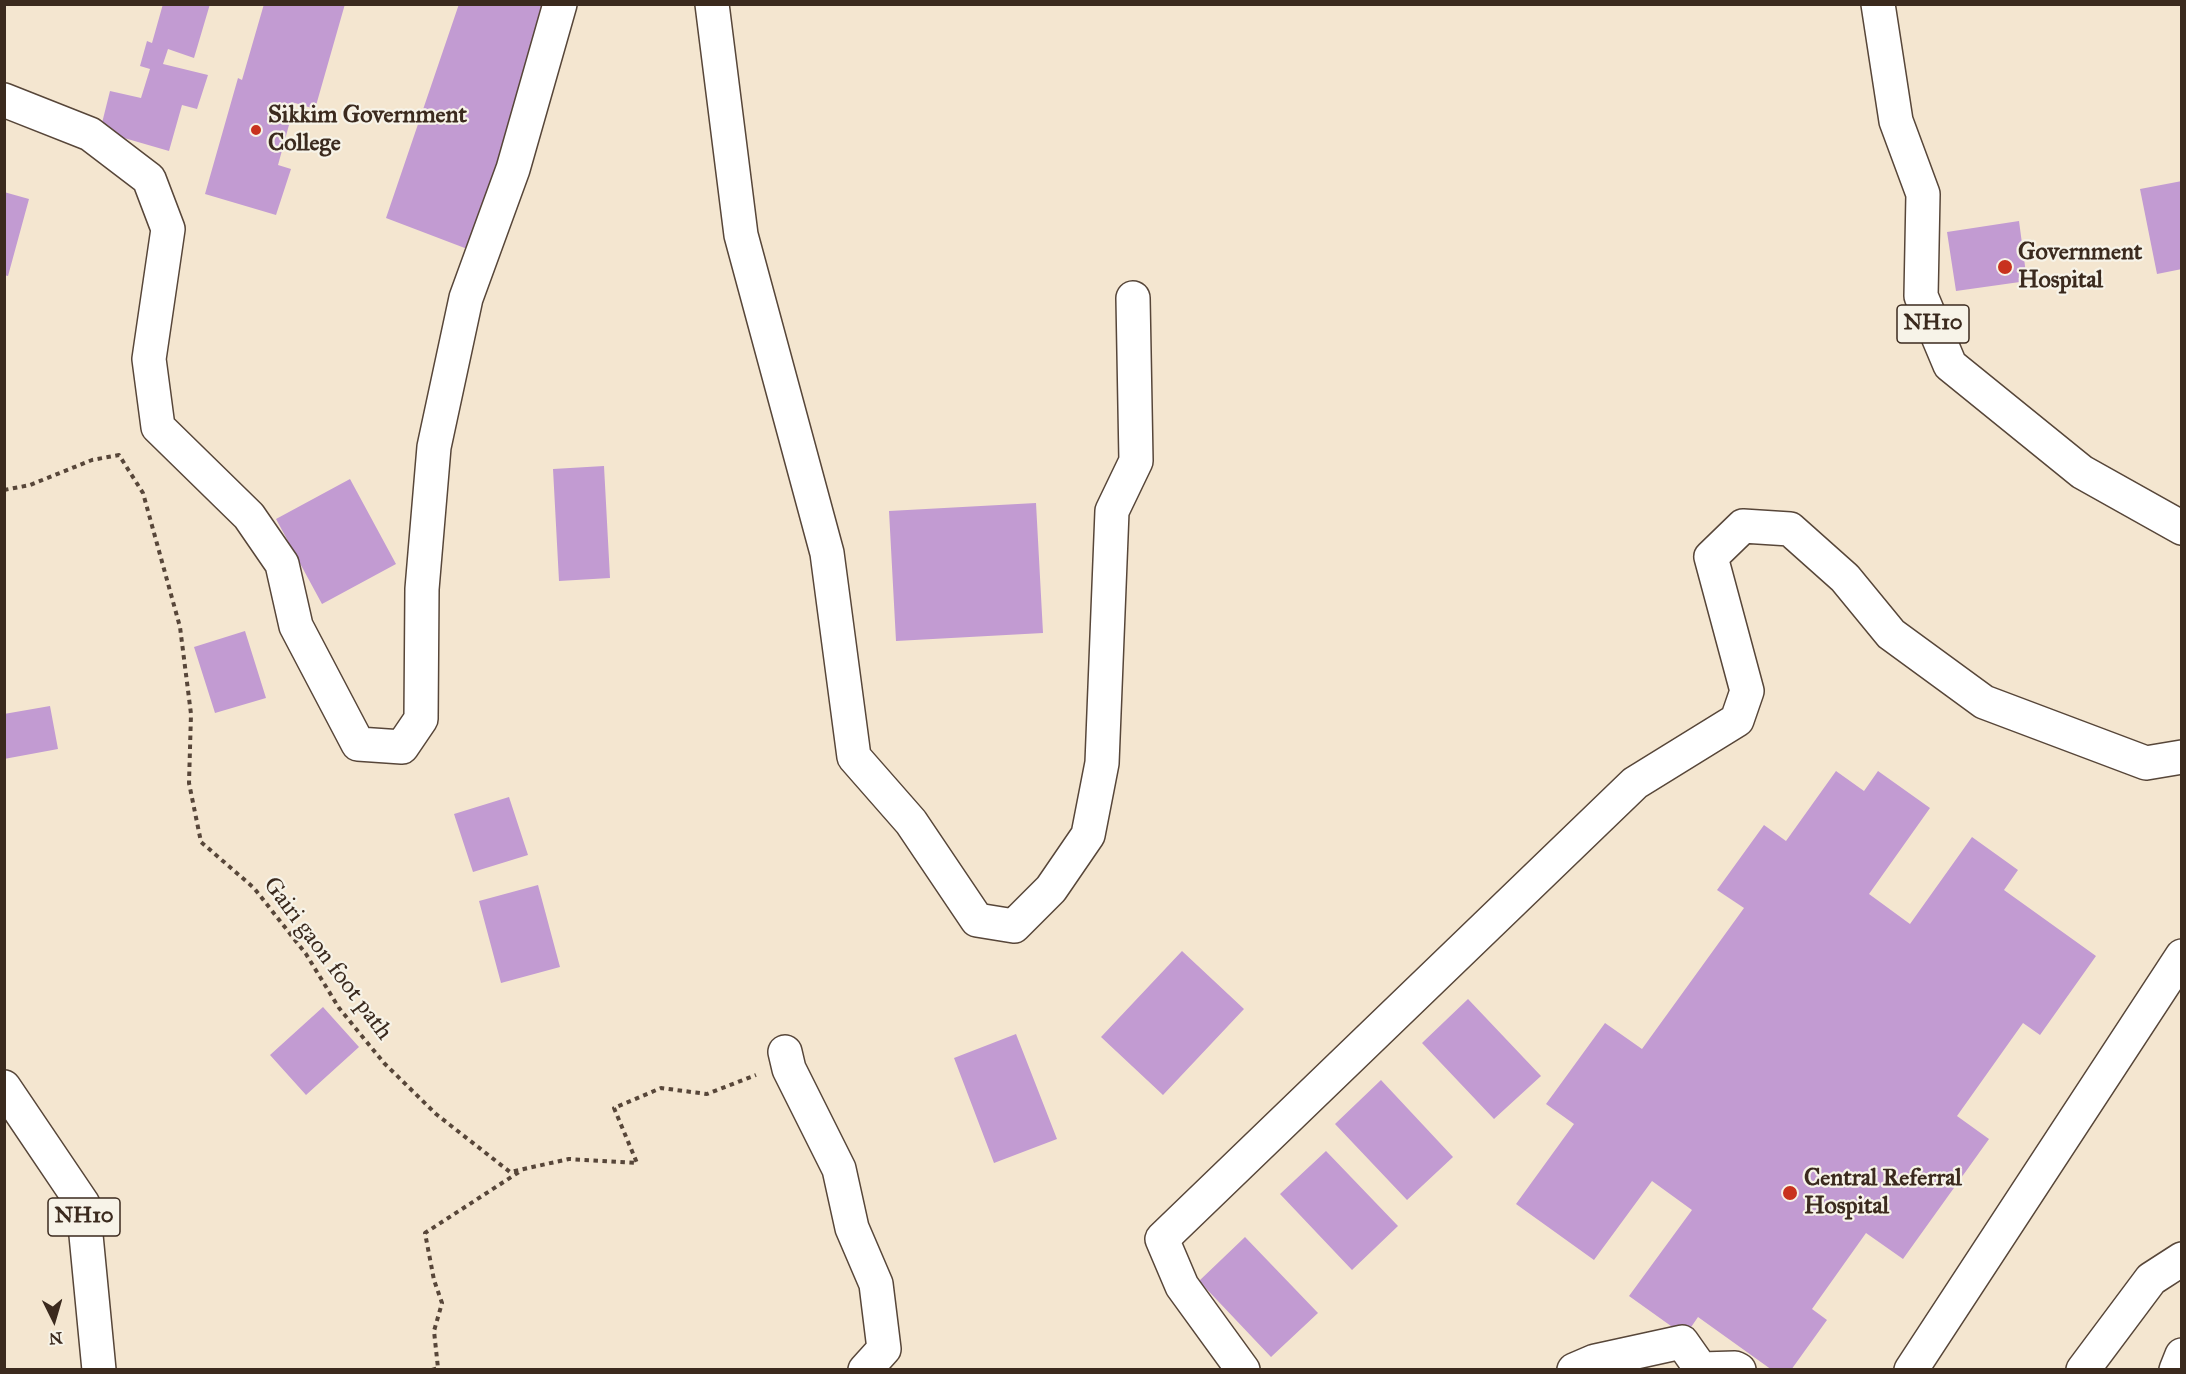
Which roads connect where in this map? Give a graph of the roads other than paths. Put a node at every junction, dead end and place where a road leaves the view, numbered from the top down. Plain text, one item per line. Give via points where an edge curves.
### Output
1 (560, 4) edge
2 (712, 4) edge
3 (1878, 4) edge
4 (4, 100) edge
5 (1133, 298) dead end
6 (2181, 528) edge
7 (2181, 757) edge
8 (2181, 956) edge
9 (787, 1060) road end
10 (4, 1087) edge
11 (2181, 1259) edge
12 (2181, 1355) edge
13 (1701, 1369) edge
14 (99, 1370) edge
15 (865, 1370) edge
16 (1243, 1370) edge
17 (1574, 1370) edge
18 (1739, 1370) edge
19 (1911, 1370) edge
20 (2083, 1370) edge
21 (2176, 1370) edge

1 - 4 main road via 513,169 466,298 434,447 422,589 421,719 402,747 358,744 296,626 282,564 249,516 158,427 149,359 168,229 149,179 90,134
2 - 5 main road via 741,235 827,553 854,756 911,822 977,920 1014,926 1052,889 1088,835 1102,763 1112,511 1136,461
3 - 6 main road, NH10 via 1896,122 1923,194 1922,296 1950,365 2082,472
7 - 16 main road via 2146,762 1984,702 1891,634 1845,578 1790,529 1743,526 1711,557 1747,691 1737,720 1635,783 1162,1239 1182,1286
8 - 19 main road
9 - 15 main road via 839,1169 852,1228 876,1284 884,1349
10 - 14 main road, NH10 via 83,1204
11 - 20 main road via 2151,1279
12 - 21 main road
13 - 17 main road via 1682,1342 1595,1361
13 - 18 main road

